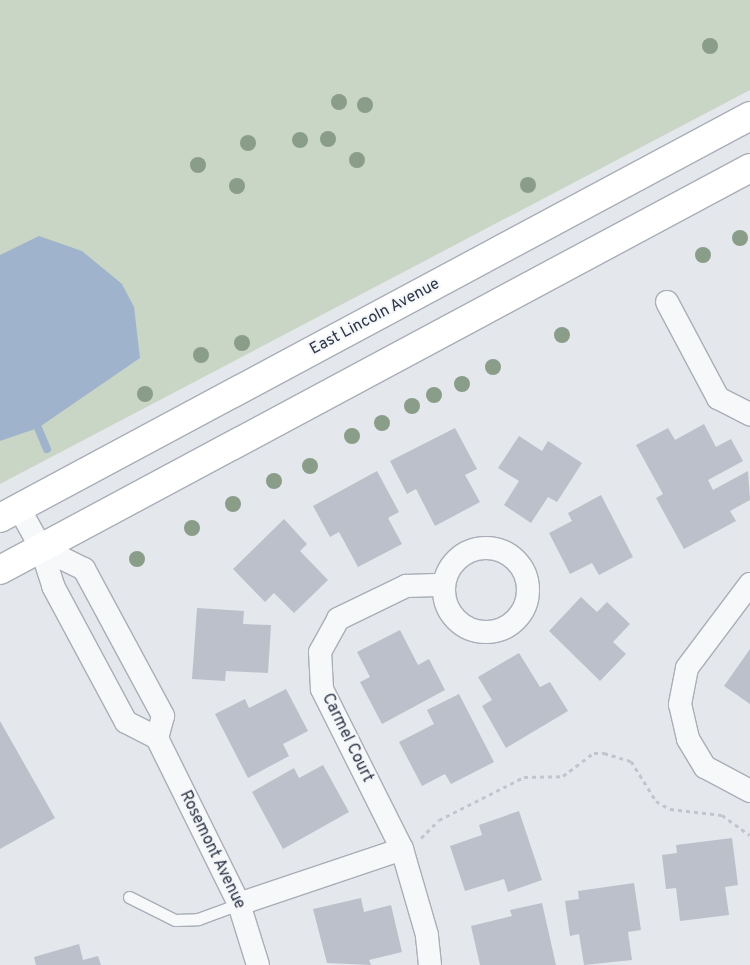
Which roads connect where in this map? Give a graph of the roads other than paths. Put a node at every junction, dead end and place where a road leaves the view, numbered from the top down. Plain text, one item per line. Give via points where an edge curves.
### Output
1 (750, 116) edge
2 (750, 168) edge
3 (667, 302) dead end
4 (750, 414) edge
5 (9, 513) edge
6 (42, 548) junction
7 (0, 570) edge
8 (750, 584) edge
9 (444, 585) dead end
10 (158, 738) junction
11 (750, 790) edge
12 (402, 849) junction
13 (129, 896) dead end
14 (239, 904) junction
15 (258, 965) edge
16 (430, 965) edge

1 - 5 main road, East Lincoln Avenue
2 - 6 main road
3 - 4 street via 718,398
5 - 6 street
6 - 7 main road
6 - 10 street via 53,586 126,722
6 - 10 street via 84,569 163,716
8 - 11 street via 687,668 680,704 688,739 705,767
9 - 12 street, Carmel Court via 406,586 338,619 320,652 322,689
10 - 14 street, Rosemont Avenue
12 - 14 street
12 - 16 street, Carmel Court via 427,935
13 - 14 lane via 175,920 198,919
14 - 15 street, Rosemont Avenue

